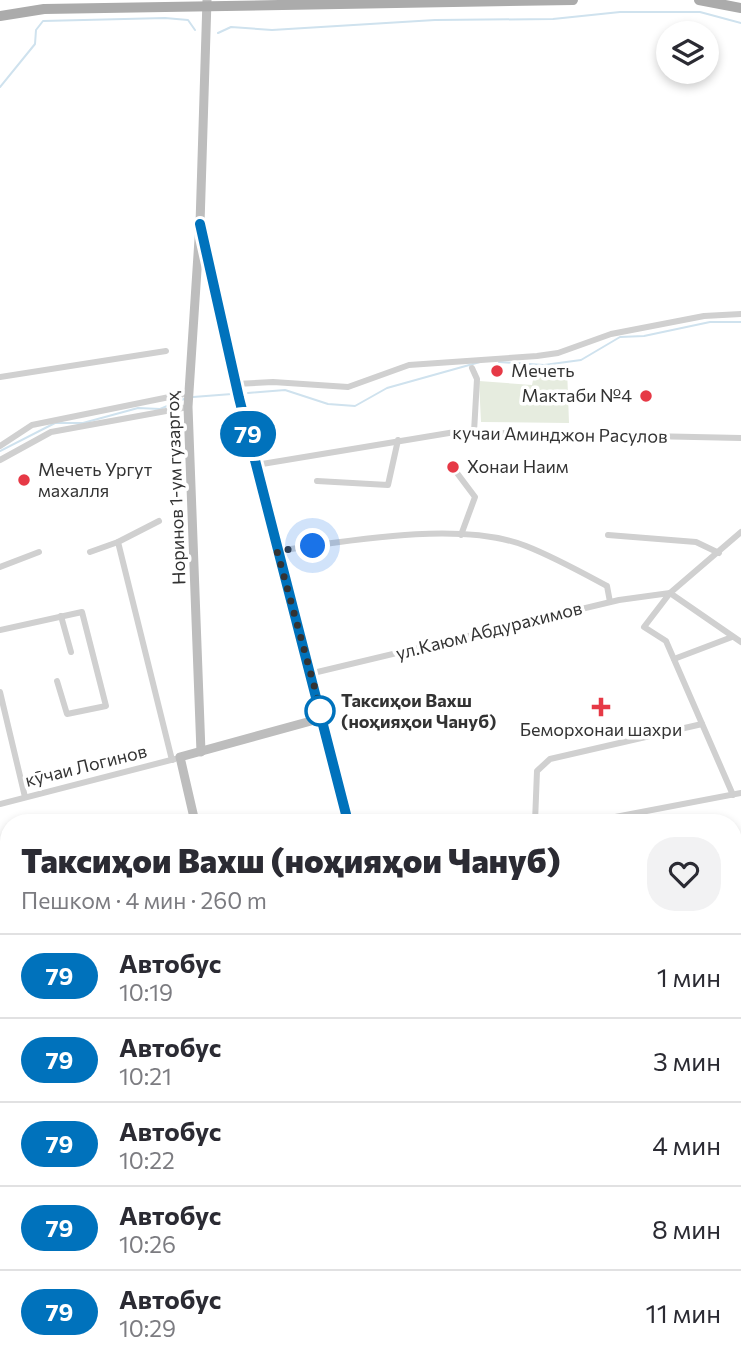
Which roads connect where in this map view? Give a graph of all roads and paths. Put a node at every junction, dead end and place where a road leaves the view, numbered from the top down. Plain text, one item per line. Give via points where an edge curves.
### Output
1 (573, 0) edge
2 (699, 0) edge
3 (207, 4) edge
4 (741, 8) edge
5 (0, 16) edge
6 (200, 224) junction
7 (741, 314) edge
8 (166, 351) dead end
9 (472, 368) dead end
10 (0, 377) edge
11 (235, 384) junction
12 (188, 399) junction
13 (474, 432) junction
14 (741, 438) edge
15 (398, 440) junction
16 (0, 446) edge
17 (0, 460) edge
18 (256, 465) junction
19 (457, 473) dead end
20 (317, 481) dead end
21 (159, 521) dead end
22 (741, 532) edge
23 (461, 535) junction
24 (608, 535) dead end
25 (118, 542) junction
26 (277, 551) junction
27 (39, 552) dead end
28 (90, 552) dead end
29 (719, 553) junction
30 (0, 567) edge
31 (670, 593) junction
32 (610, 602) junction
33 (61, 616) junction
34 (0, 630) edge
35 (732, 637) junction
36 (741, 642) edge
37 (71, 652) dead end
38 (674, 659) junction
39 (309, 674) junction
40 (57, 681) dead end
41 (0, 692) edge
42 (323, 718) junction
43 (702, 724) junction
44 (201, 752) junction
45 (176, 759) junction
46 (741, 793) edge
47 (733, 795) junction
48 (25, 797) junction
49 (0, 804) edge
50 (193, 814) edge
51 (346, 814) edge
52 (535, 814) edge
53 (632, 814) edge

1 - 3 main road
2 - 4 main road
3 - 5 main road via 44,9
3 - 6 street
6 - 11 street
6 - 12 street, Норинов 1-ум гузаргоҳ
7 - 11 street via 704,316 611,334 537,356 409,365 348,387
8 - 10 street
9 - 13 street via 477,379
11 - 18 street
12 - 16 street via 32,425
12 - 17 street via 51,432
12 - 44 street, Норинов 1-ум гузаргоҳ
13 - 14 street, кучаи Аминджон Расулов
13 - 15 street, кучаи Аминджон Расулов
15 - 18 street, кучаи Аминджон Расулов
15 - 20 street via 388,485
18 - 26 street
19 - 23 street via 475,497
21 - 25 street
22 - 29 street
23 - 26 street via 382,536
23 - 32 street via 524,545 607,586
24 - 29 street via 696,542
25 - 28 street
25 - 45 street
26 - 39 street
27 - 30 street
29 - 31 street
31 - 32 street, ул.Каюм Абдурахимов
31 - 35 street
31 - 38 street via 644,627 666,641
32 - 39 street, ул.Каюм Абдурахимов
33 - 34 street
33 - 37 street
33 - 40 street via 82,612 106,706 67,714
35 - 36 street
35 - 38 street
38 - 43 street
39 - 42 street
41 - 48 street
42 - 44 street
42 - 51 street
43 - 47 street
43 - 52 street via 550,759 537,771
44 - 45 street
45 - 48 street, кӯчаи Логинов
45 - 50 street
46 - 47 street
47 - 53 street
48 - 49 street, кӯчаи Логинов

